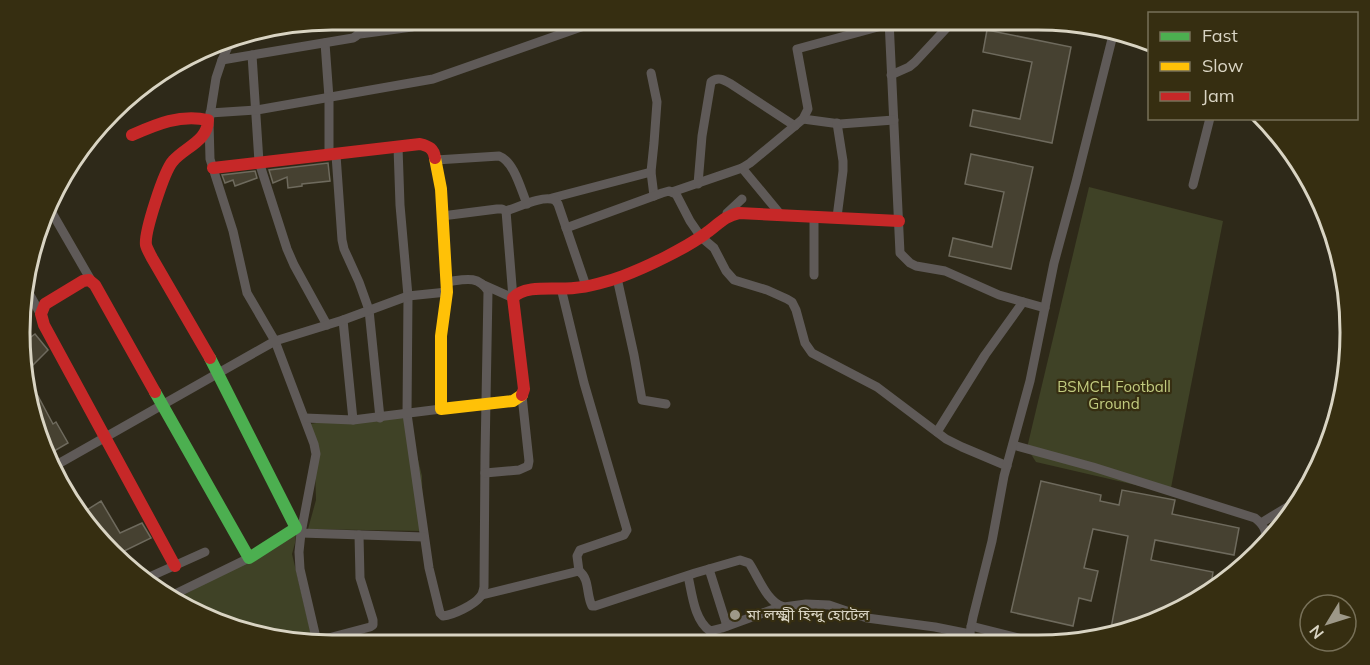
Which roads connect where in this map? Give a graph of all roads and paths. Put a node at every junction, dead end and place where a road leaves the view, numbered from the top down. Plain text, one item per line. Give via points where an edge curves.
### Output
1 (361, 30) edge
2 (390, 30) edge
3 (573, 30) edge
4 (862, 30) edge
5 (889, 30) edge
6 (945, 30) edge
7 (360, 34) junction
8 (1112, 39) edge
9 (325, 43) junction
10 (227, 49) edge
11 (252, 56) junction
12 (222, 60) junction
13 (651, 73) dead end
14 (891, 75) junction
15 (328, 98) junction
16 (257, 110) junction
17 (210, 118) junction
18 (894, 120) junction
19 (1209, 120) edge
20 (799, 122) junction
21 (837, 123) junction
22 (132, 135) dead end
23 (398, 147) junction
24 (333, 155) junction
25 (436, 160) junction
26 (260, 162) junction
27 (213, 168) junction
28 (742, 168) junction
29 (651, 172) junction
30 (698, 183) junction
31 (1193, 185) dead end
32 (672, 192) junction
33 (654, 196) junction
34 (552, 198) junction
35 (742, 199) dead end
36 (527, 204) junction
37 (506, 212) junction
38 (781, 214) junction
39 (729, 215) junction
40 (54, 216) edge
41 (442, 216) junction
42 (814, 216) junction
43 (837, 217) junction
44 (899, 221) junction
45 (566, 228) junction
46 (701, 237) junction
47 (814, 275) dead end
48 (617, 278) junction
49 (92, 282) junction
50 (484, 285) junction
51 (586, 286) junction
52 (446, 287) junction
53 (561, 288) junction
54 (408, 296) junction
55 (513, 298) junction
56 (32, 299) edge
57 (1023, 302) junction
58 (1045, 308) junction
59 (369, 310) junction
60 (41, 315) junction
61 (343, 320) junction
62 (327, 325) junction
63 (275, 341) junction
64 (219, 374) junction
65 (522, 396) junction
66 (486, 404) junction
67 (666, 404) dead end
68 (163, 405) junction
69 (441, 410) junction
70 (407, 414) junction
71 (305, 417) junction
72 (380, 417) junction
73 (353, 420) junction
74 (937, 432) junction
75 (106, 437) junction
76 (1013, 445) junction
77 (60, 463) edge
78 (1007, 466) junction
79 (485, 473) junction
80 (1282, 510) edge
81 (1261, 523) junction
82 (298, 530) junction
83 (1266, 531) edge
84 (359, 535) junction
85 (424, 537) junction
86 (205, 552) dead end
87 (249, 558) junction
88 (175, 566) junction
89 (709, 569) junction
90 (579, 571) junction
91 (153, 576) edge
92 (688, 576) junction
93 (178, 592) edge
94 (482, 595) junction
95 (778, 606) junction
96 (727, 626) junction
97 (315, 634) edge
98 (970, 634) edge
99 (342, 635) edge

1 - 7 street
2 - 7 street
3 - 15 street via 433,80
4 - 20 street via 797,49 808,109
5 - 14 street
6 - 14 street via 915,62
7 - 9 street
8 - 58 street
9 - 11 street
9 - 15 street
10 - 12 street
11 - 12 street
11 - 16 street
12 - 17 street
13 - 29 street via 657,102
14 - 18 street
15 - 16 street
15 - 24 street
16 - 17 street
16 - 26 street
17 - 22 street via 168,120
17 - 27 street
17 - 64 street via 205,134 168,168 146,244
18 - 21 street
18 - 44 street
19 - 31 street
20 - 21 street
20 - 28 street
20 - 30 street via 721,78 715,79 711,82 702,136
21 - 43 street via 843,171
23 - 24 street
23 - 25 street via 426,144
23 - 54 street
24 - 26 street
24 - 59 street via 344,249
25 - 36 street via 504,157
25 - 41 street
26 - 27 street
26 - 62 street via 287,249
27 - 63 street via 247,294
28 - 30 street
28 - 38 street
29 - 33 street
29 - 34 street
30 - 32 street
32 - 33 street
32 - 46 street
33 - 45 street
34 - 36 street
34 - 45 street
35 - 39 street
36 - 37 street
37 - 41 street via 497,209
37 - 55 street
38 - 39 street
38 - 42 street
39 - 46 street
40 - 49 street
41 - 52 street
42 - 43 street
42 - 47 street
43 - 44 street
44 - 57 street via 900,253 910,263 945,271
45 - 51 street
46 - 48 street
46 - 74 street via 714,248 734,280 792,302 812,353 877,387
48 - 51 street
48 - 67 street via 642,400
49 - 60 street via 83,281 45,304
49 - 68 street
50 - 52 street via 474,279
50 - 55 street
50 - 66 street via 488,291
51 - 53 street
52 - 54 street
52 - 69 street
53 - 55 street via 525,290
53 - 90 street via 627,530 624,535 580,550
54 - 59 street
54 - 70 street
55 - 65 street
56 - 60 street
57 - 58 street
57 - 74 street
58 - 76 street
59 - 61 street
59 - 72 street
60 - 75 street
61 - 62 street
61 - 73 street
62 - 63 street
63 - 64 street
63 - 71 street
64 - 68 street
64 - 82 street
65 - 66 street
65 - 79 street via 528,466
66 - 69 street
66 - 79 street
68 - 75 street
68 - 87 street
69 - 70 street
70 - 72 street
70 - 85 street
71 - 73 street
71 - 82 street via 316,454
72 - 73 street
74 - 78 street
75 - 77 street
75 - 88 street
76 - 78 street
76 - 81 street via 1093,467
78 - 98 street
79 - 94 street
80 - 81 street
81 - 83 street
82 - 84 street
82 - 87 street
82 - 97 street via 300,569
84 - 85 street
84 - 99 street via 360,574 373,625
85 - 94 street via 443,616
86 - 88 street
87 - 93 street
88 - 91 street
89 - 92 street
89 - 95 street via 740,561 749,563
89 - 96 street
90 - 92 street via 585,577 592,606
90 - 94 street
92 - 96 street via 704,627 710,631
95 - 96 street
95 - 98 street via 830,605 867,618

